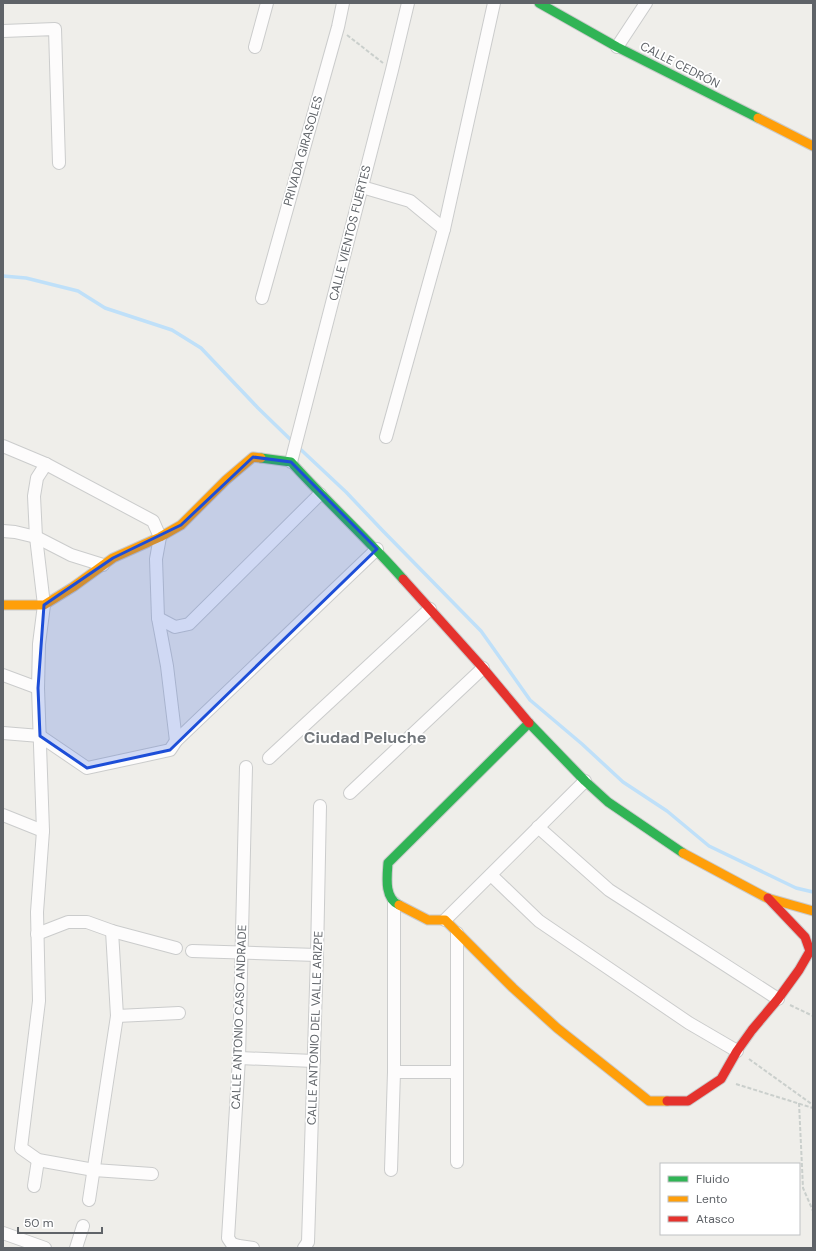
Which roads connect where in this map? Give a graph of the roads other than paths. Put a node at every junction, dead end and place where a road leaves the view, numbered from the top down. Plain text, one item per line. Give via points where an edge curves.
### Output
1 (267, 3) edge
2 (343, 3) edge
3 (408, 3) edge
4 (494, 3) edge
5 (538, 3) edge
6 (646, 3) edge
7 (3, 31) edge
8 (255, 47) dead end
9 (617, 47) junction
10 (813, 146) edge
11 (59, 163) dead end
12 (362, 187) junction
13 (444, 229) junction
14 (262, 298) dead end
15 (386, 437) dead end
16 (3, 446) edge
17 (293, 458) junction
18 (46, 464) junction
19 (320, 494) junction
20 (3, 531) edge
21 (160, 537) junction
22 (36, 538) junction
23 (377, 549) junction
24 (104, 565) junction
25 (3, 605) edge
26 (44, 606) junction
27 (430, 609) junction
28 (158, 618) junction
29 (483, 668) junction
30 (3, 675) edge
31 (38, 688) junction
32 (528, 723) junction
33 (3, 733) edge
34 (40, 736) junction
35 (176, 741) junction
36 (269, 758) dead end
37 (246, 767) dead end
38 (585, 781) junction
39 (350, 793) dead end
40 (320, 806) dead end
41 (3, 815) edge
42 (538, 827) junction
43 (43, 831) junction
44 (491, 875) junction
45 (768, 898) junction
46 (394, 903) junction
47 (813, 911) edge
48 (445, 920) junction
49 (112, 931) junction
50 (457, 933) junction
51 (37, 934) junction
52 (176, 948) dead end
53 (192, 951) dead end
54 (241, 952) junction
55 (317, 955) junction
56 (778, 999) junction
57 (179, 1013) dead end
58 (117, 1016) junction
59 (737, 1051) junction
60 (239, 1058) junction
61 (314, 1060) junction
62 (394, 1072) junction
63 (457, 1072) junction
64 (38, 1160) junction
65 (458, 1162) dead end
66 (94, 1170) junction
67 (391, 1170) dead end
68 (152, 1174) dead end
69 (34, 1186) dead end
70 (89, 1200) dead end
71 (83, 1226) dead end
72 (4, 1237) edge
73 (45, 1248) edge
74 (76, 1248) edge
75 (253, 1248) edge
76 (304, 1248) edge

1 - 8 street
2 - 14 street, PRIVADA GIRASOLES
3 - 12 street, CALLE VIENTOS FUERTES
4 - 13 street
5 - 9 street, CALLE CEDRÓN
6 - 9 street
7 - 11 street via 55,29
9 - 10 street, CALLE CEDRÓN
12 - 13 street via 410,201
12 - 17 street, CALLE VIENTOS FUERTES
13 - 15 street
16 - 18 street
17 - 19 street
17 - 21 street via 253,457 181,525
18 - 21 street via 153,521
18 - 22 street via 35,485
19 - 23 street
19 - 28 street via 189,624 175,627
20 - 22 street
21 - 24 street via 113,558
21 - 28 street via 156,559
22 - 24 street via 71,555
22 - 26 street
23 - 27 street
23 - 35 street
24 - 26 street
25 - 26 street
26 - 31 street via 39,644
27 - 29 street
27 - 36 street
28 - 35 street
29 - 32 street
29 - 39 street
30 - 31 street
31 - 34 street
32 - 38 street
32 - 46 street via 388,864 387,889
33 - 34 street
34 - 35 street via 87,768 170,750
34 - 43 street
37 - 54 street, CALLE ANTONIO CASO ANDRADE
38 - 42 street
38 - 45 street via 608,802 688,857
40 - 55 street, CALLE ANTONIO DEL VALLE ARIZPE
41 - 43 street
42 - 44 street
42 - 56 street via 609,890
43 - 51 street via 36,912
44 - 48 street
44 - 59 street via 539,921 688,1023
45 - 47 street
45 - 56 street via 805,937 810,951
46 - 48 street via 428,920
46 - 62 street
48 - 50 street
49 - 51 street via 87,922 68,922
49 - 52 street
49 - 58 street
50 - 59 street via 557,1028 649,1101 688,1101 721,1079
50 - 63 street
51 - 64 street via 39,1001 21,1148
53 - 54 street
54 - 55 street
54 - 60 street, CALLE ANTONIO CASO ANDRADE
55 - 61 street, CALLE ANTONIO DEL VALLE ARIZPE
56 - 59 street
57 - 58 street
58 - 66 street
60 - 61 street
60 - 75 street, CALLE ANTONIO CASO ANDRADE via 228,1238 232,1244
61 - 76 street, CALLE ANTONIO DEL VALLE ARIZPE via 308,1242
62 - 63 street
62 - 67 street
63 - 65 street
64 - 66 street
64 - 69 street
66 - 68 street
66 - 70 street
71 - 74 street
72 - 73 street

